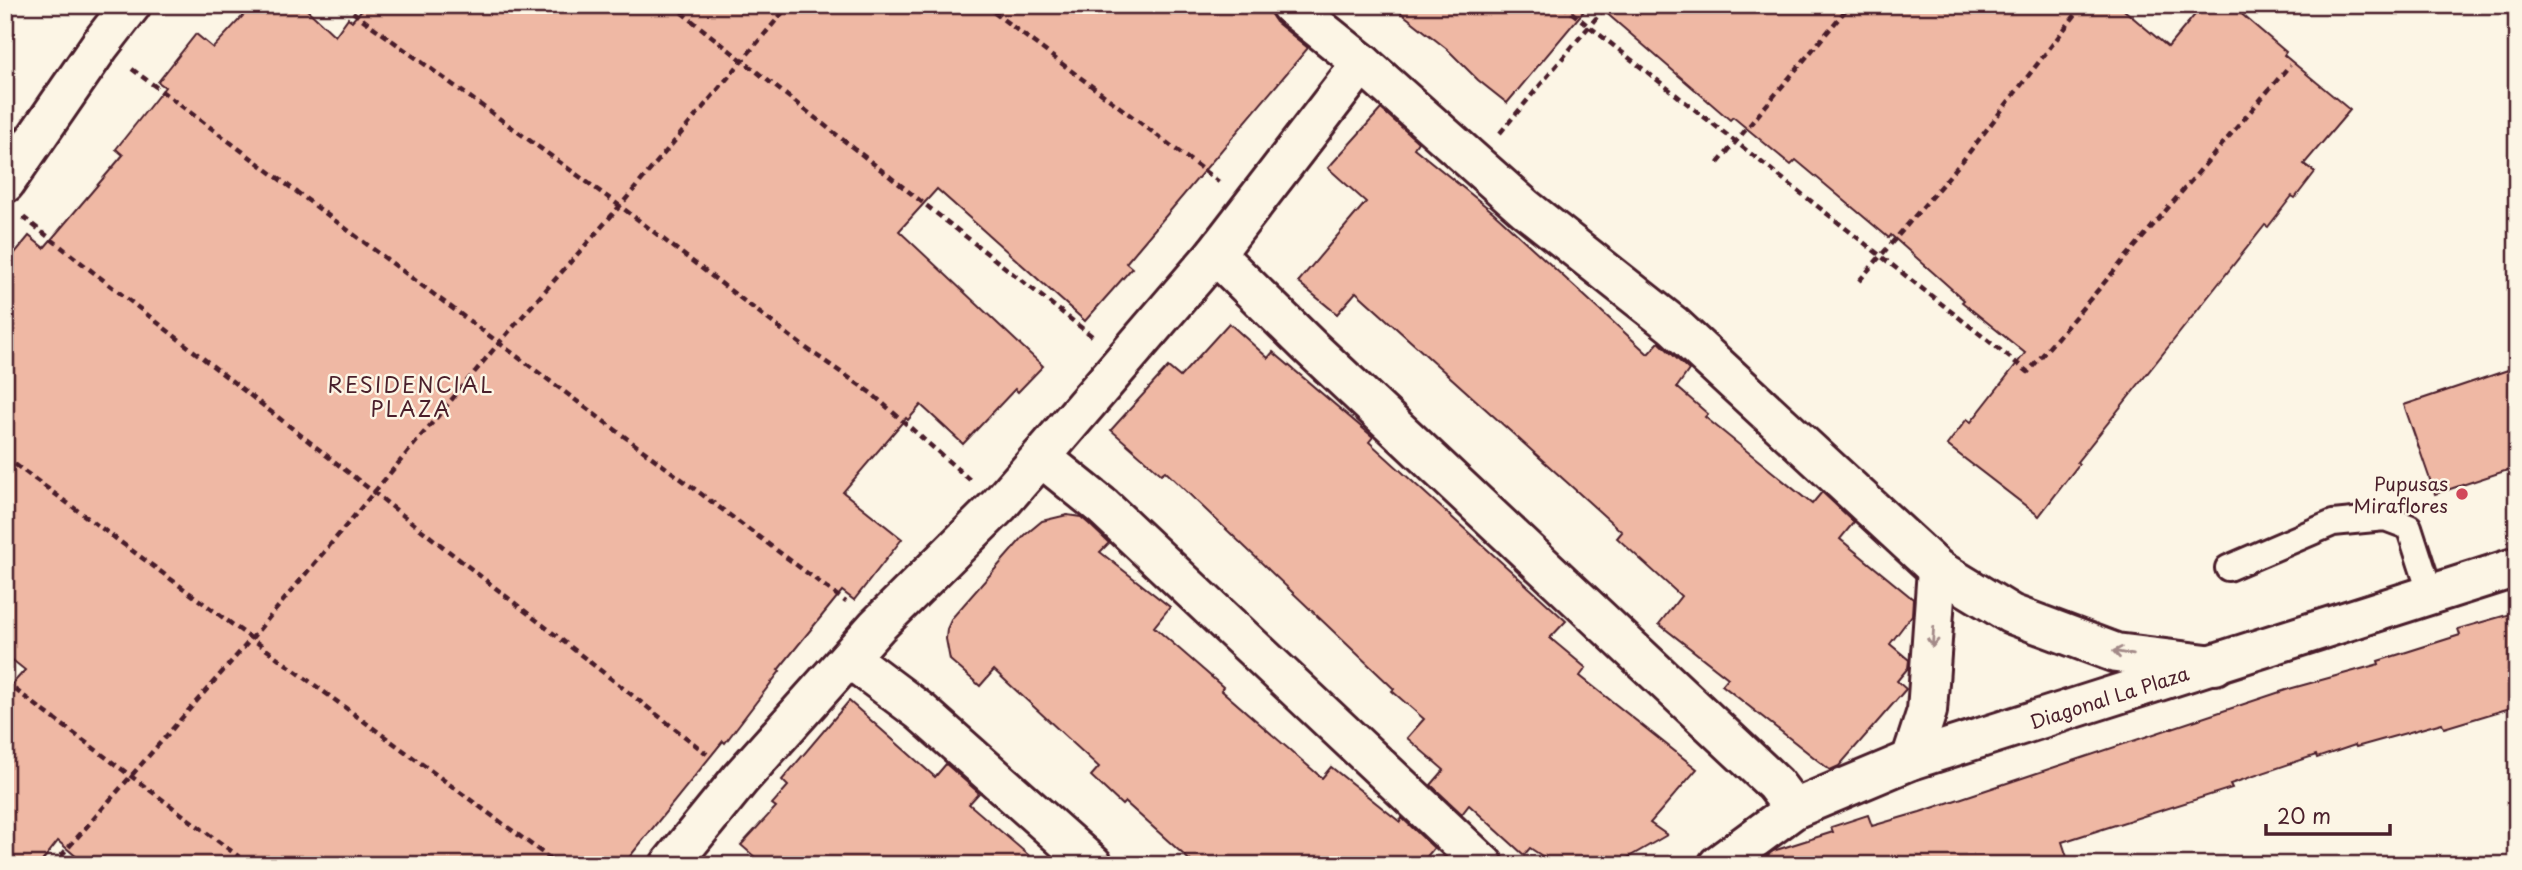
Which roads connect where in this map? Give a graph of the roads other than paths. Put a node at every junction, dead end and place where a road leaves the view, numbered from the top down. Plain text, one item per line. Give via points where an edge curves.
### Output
1 (131, 5) edge
2 (1290, 5) edge
3 (1362, 63) junction
4 (10, 197) edge
5 (1215, 254) junction
6 (1041, 457) junction
7 (2517, 567) edge
8 (2228, 568) dead end
9 (1937, 569) junction
10 (2431, 595) junction
11 (849, 658) junction
12 (2215, 665) junction
13 (1911, 760) junction
14 (1794, 809) junction
15 (670, 865) edge
16 (1093, 865) edge
17 (1484, 865) edge
18 (1718, 865) edge

1 - 4 street via 100,46
2 - 3 street
3 - 5 street
3 - 9 street via 1525,208 1673,325
5 - 6 street
5 - 14 street via 1775,784
6 - 11 street
6 - 17 street via 1103,507
7 - 10 street, Diagonal La Plaza
8 - 10 lane via 2333,523 2385,518 2409,527
12 -> 9 street via 2116,653 2011,614
9 -> 13 street via 1927,711
10 - 12 street, Diagonal La Plaza
11 - 15 street
11 - 16 street via 920,712
12 - 13 street, Diagonal La Plaza
13 - 14 street, Diagonal La Plaza
14 - 18 street, Diagonal La Plaza

